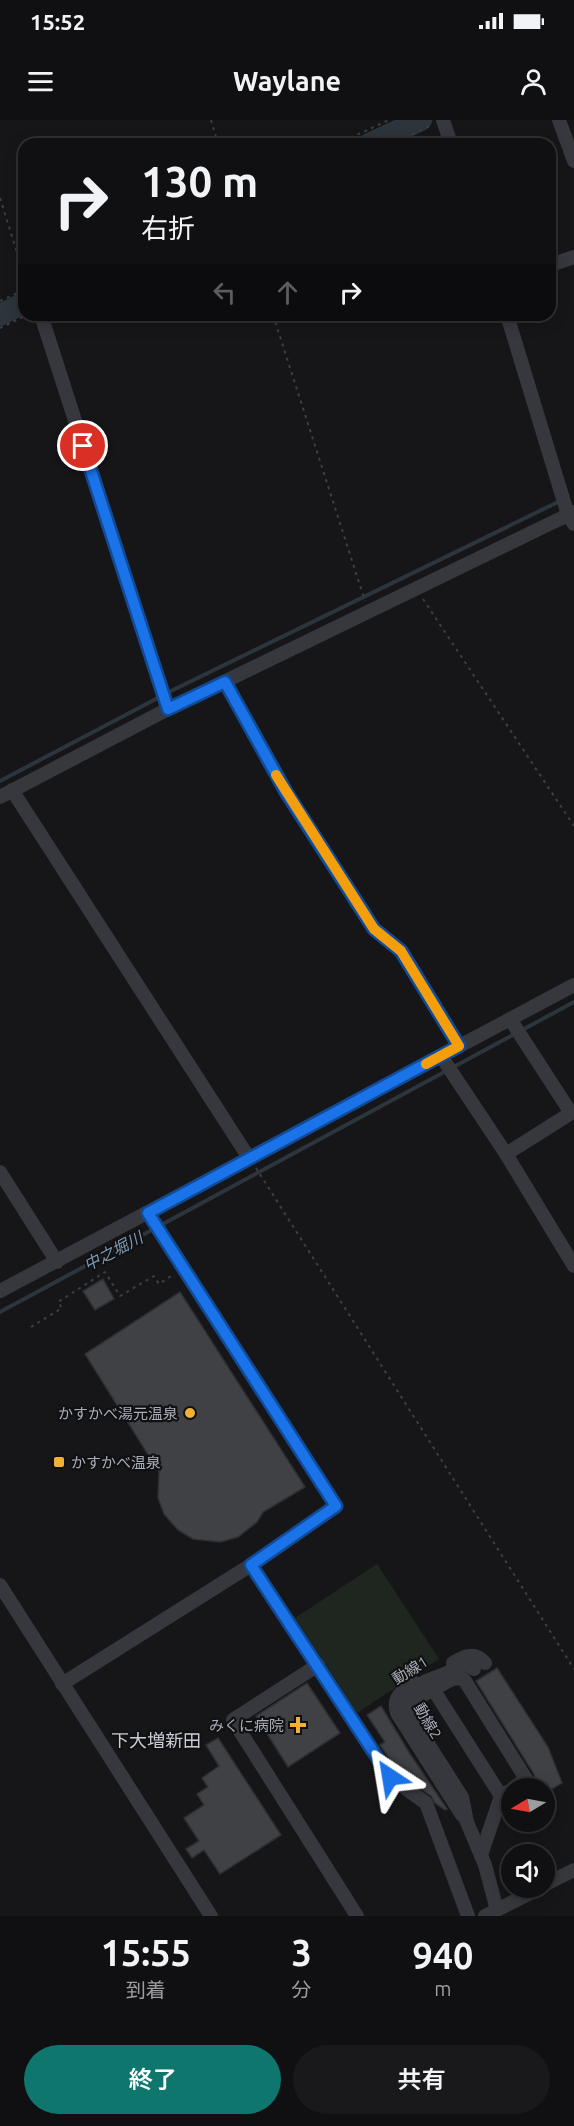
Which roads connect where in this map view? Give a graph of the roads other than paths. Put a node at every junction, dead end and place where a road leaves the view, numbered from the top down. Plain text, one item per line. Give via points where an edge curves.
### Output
1 (559, 120) edge
2 (438, 122) edge
3 (447, 138) edge
4 (574, 161) edge
5 (574, 257) edge
6 (556, 263) edge
7 (43, 321) edge
8 (509, 321) edge
9 (571, 515) edge
10 (225, 682) junction
11 (167, 706) junction
12 (6, 793) edge
13 (574, 985) edge
14 (510, 1019) junction
15 (459, 1046) junction
16 (441, 1056) junction
17 (506, 1154) junction
18 (249, 1158) junction
19 (0, 1172) edge
20 (150, 1217) junction
21 (57, 1262) junction
22 (574, 1266) edge
23 (0, 1291) edge
24 (251, 1565) junction
25 (0, 1585) edge
26 (318, 1665) junction
27 (479, 1666) dead end
28 (62, 1683) junction
29 (433, 1689) junction
30 (525, 1778) edge
31 (501, 1780) edge
32 (501, 1812) edge
33 (467, 1822) junction
34 (483, 1860) junction
35 (574, 1870) edge
36 (555, 1880) edge
37 (520, 1898) edge
38 (497, 1910) edge
39 (211, 1916) edge
40 (357, 1916) edge
41 (468, 1916) edge

1 - 4 street
2 - 3 street
5 - 6 street
7 - 11 street
8 - 9 street
9 - 10 street
10 - 11 street
10 - 15 street via 286,792 367,920 401,951
11 - 12 street
12 - 18 street
13 - 14 street
14 - 15 street
14 - 17 street via 571,1113
15 - 16 street
16 - 17 street
16 - 18 street
17 - 22 street
18 - 20 street
19 - 21 street
20 - 21 street
20 - 24 street via 336,1506
21 - 23 street
24 - 26 street
24 - 28 street
25 - 28 street
26 - 40 street via 233,1720
26 - 41 street via 390,1777 426,1803
27 - 33 street, 動線1 via 480,1657 464,1656 403,1691 395,1703 397,1713
28 - 39 street
29 - 30 street via 457,1678 465,1681
29 - 31 street
29 - 33 street via 406,1708 462,1797
32 - 34 street
33 - 34 street
34 - 38 street
35 - 36 street
37 - 38 street

